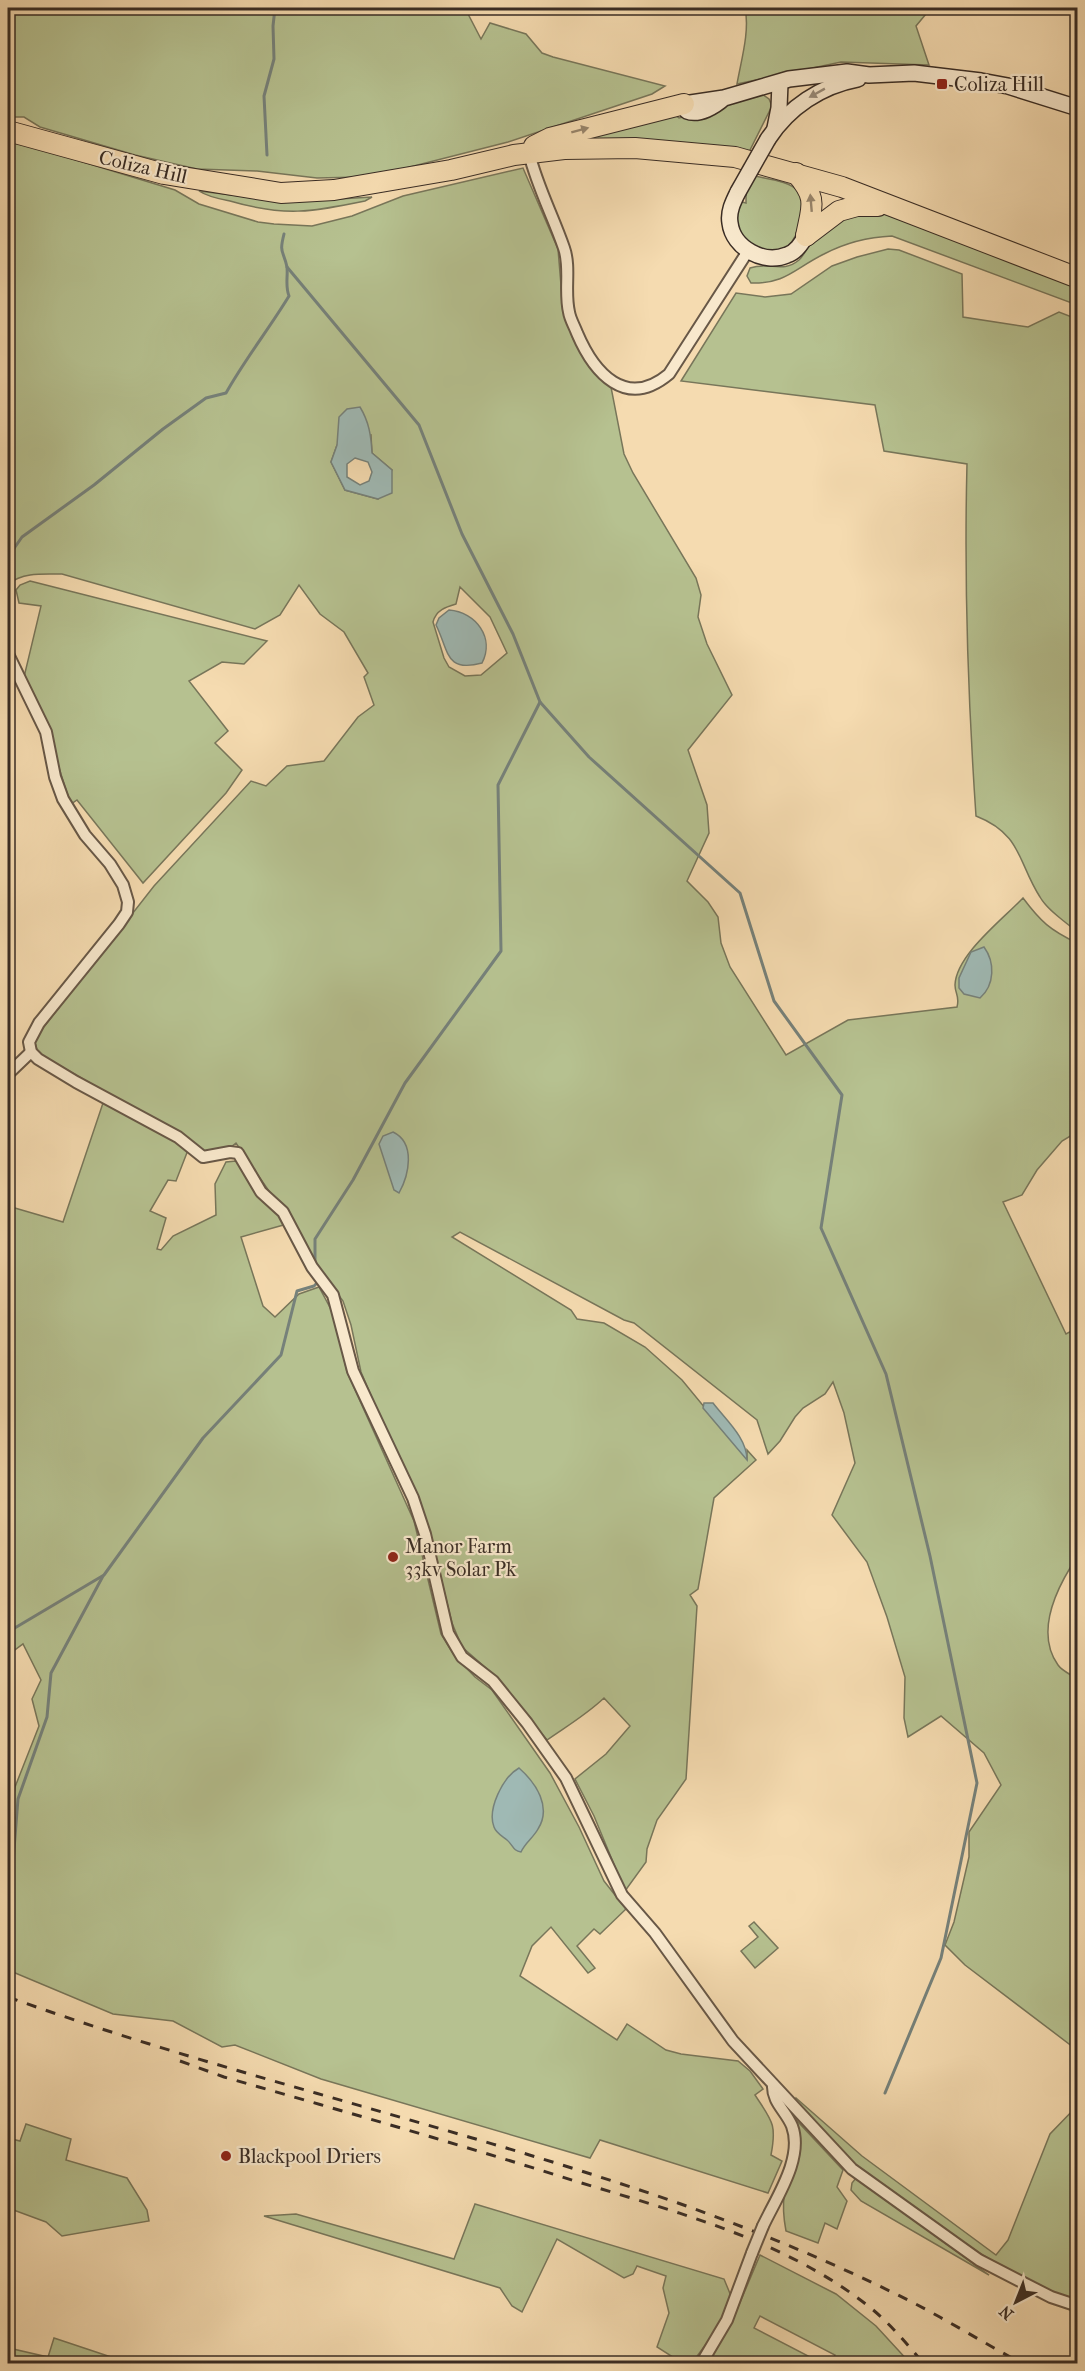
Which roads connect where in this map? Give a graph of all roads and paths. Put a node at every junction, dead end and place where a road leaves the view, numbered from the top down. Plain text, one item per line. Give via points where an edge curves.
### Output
1 (869, 75) junction
2 (780, 83) junction
3 (684, 104) joint
4 (1077, 108) edge
5 (788, 110) junction
6 (8, 131) edge
7 (529, 153) junction
8 (796, 173) junction
9 (890, 206) junction
10 (806, 236) junction
11 (748, 251) junction
12 (1077, 278) edge
13 (8, 654) edge
14 (31, 1052) junction
15 (8, 1074) edge
16 (773, 2085) junction
17 (1077, 2306) edge
18 (701, 2364) edge

1 - 2 street via 847,72
1 - 4 street via 914,73 981,81
1 -> 5 street via 827,87
2 - 3 street via 724,98 694,113 687,111
2 - 5 street
7 -> 3 highway via 539,142 550,138
5 - 11 street, bridge via 730,212 734,235
6 - 7 highway, Coliza Hill via 164,174 281,193 334,190
7 - 8 highway via 602,148 676,150 735,157
7 - 11 street via 564,249 570,319 595,368 615,384 645,387 669,374
8 - 9 highway
10 -> 8 highway via 813,202 808,187
9 - 10 highway via 848,207
9 - 12 highway
10 - 11 street via 794,252 780,258
13 - 14 street via 46,732 63,799 85,835 110,864 128,902 119,924 39,1023 29,1041
14 - 15 street
14 - 16 street via 76,1082 178,1137 203,1156 238,1153 261,1192 283,1212 333,1295 353,1371 413,1498 448,1633 462,1657 493,1681 566,1778 622,1895 655,1933 733,2041
16 - 17 street via 852,2169 979,2260
16 - 18 street, bridge via 772,2096 791,2124 796,2141 790,2168 727,2320

